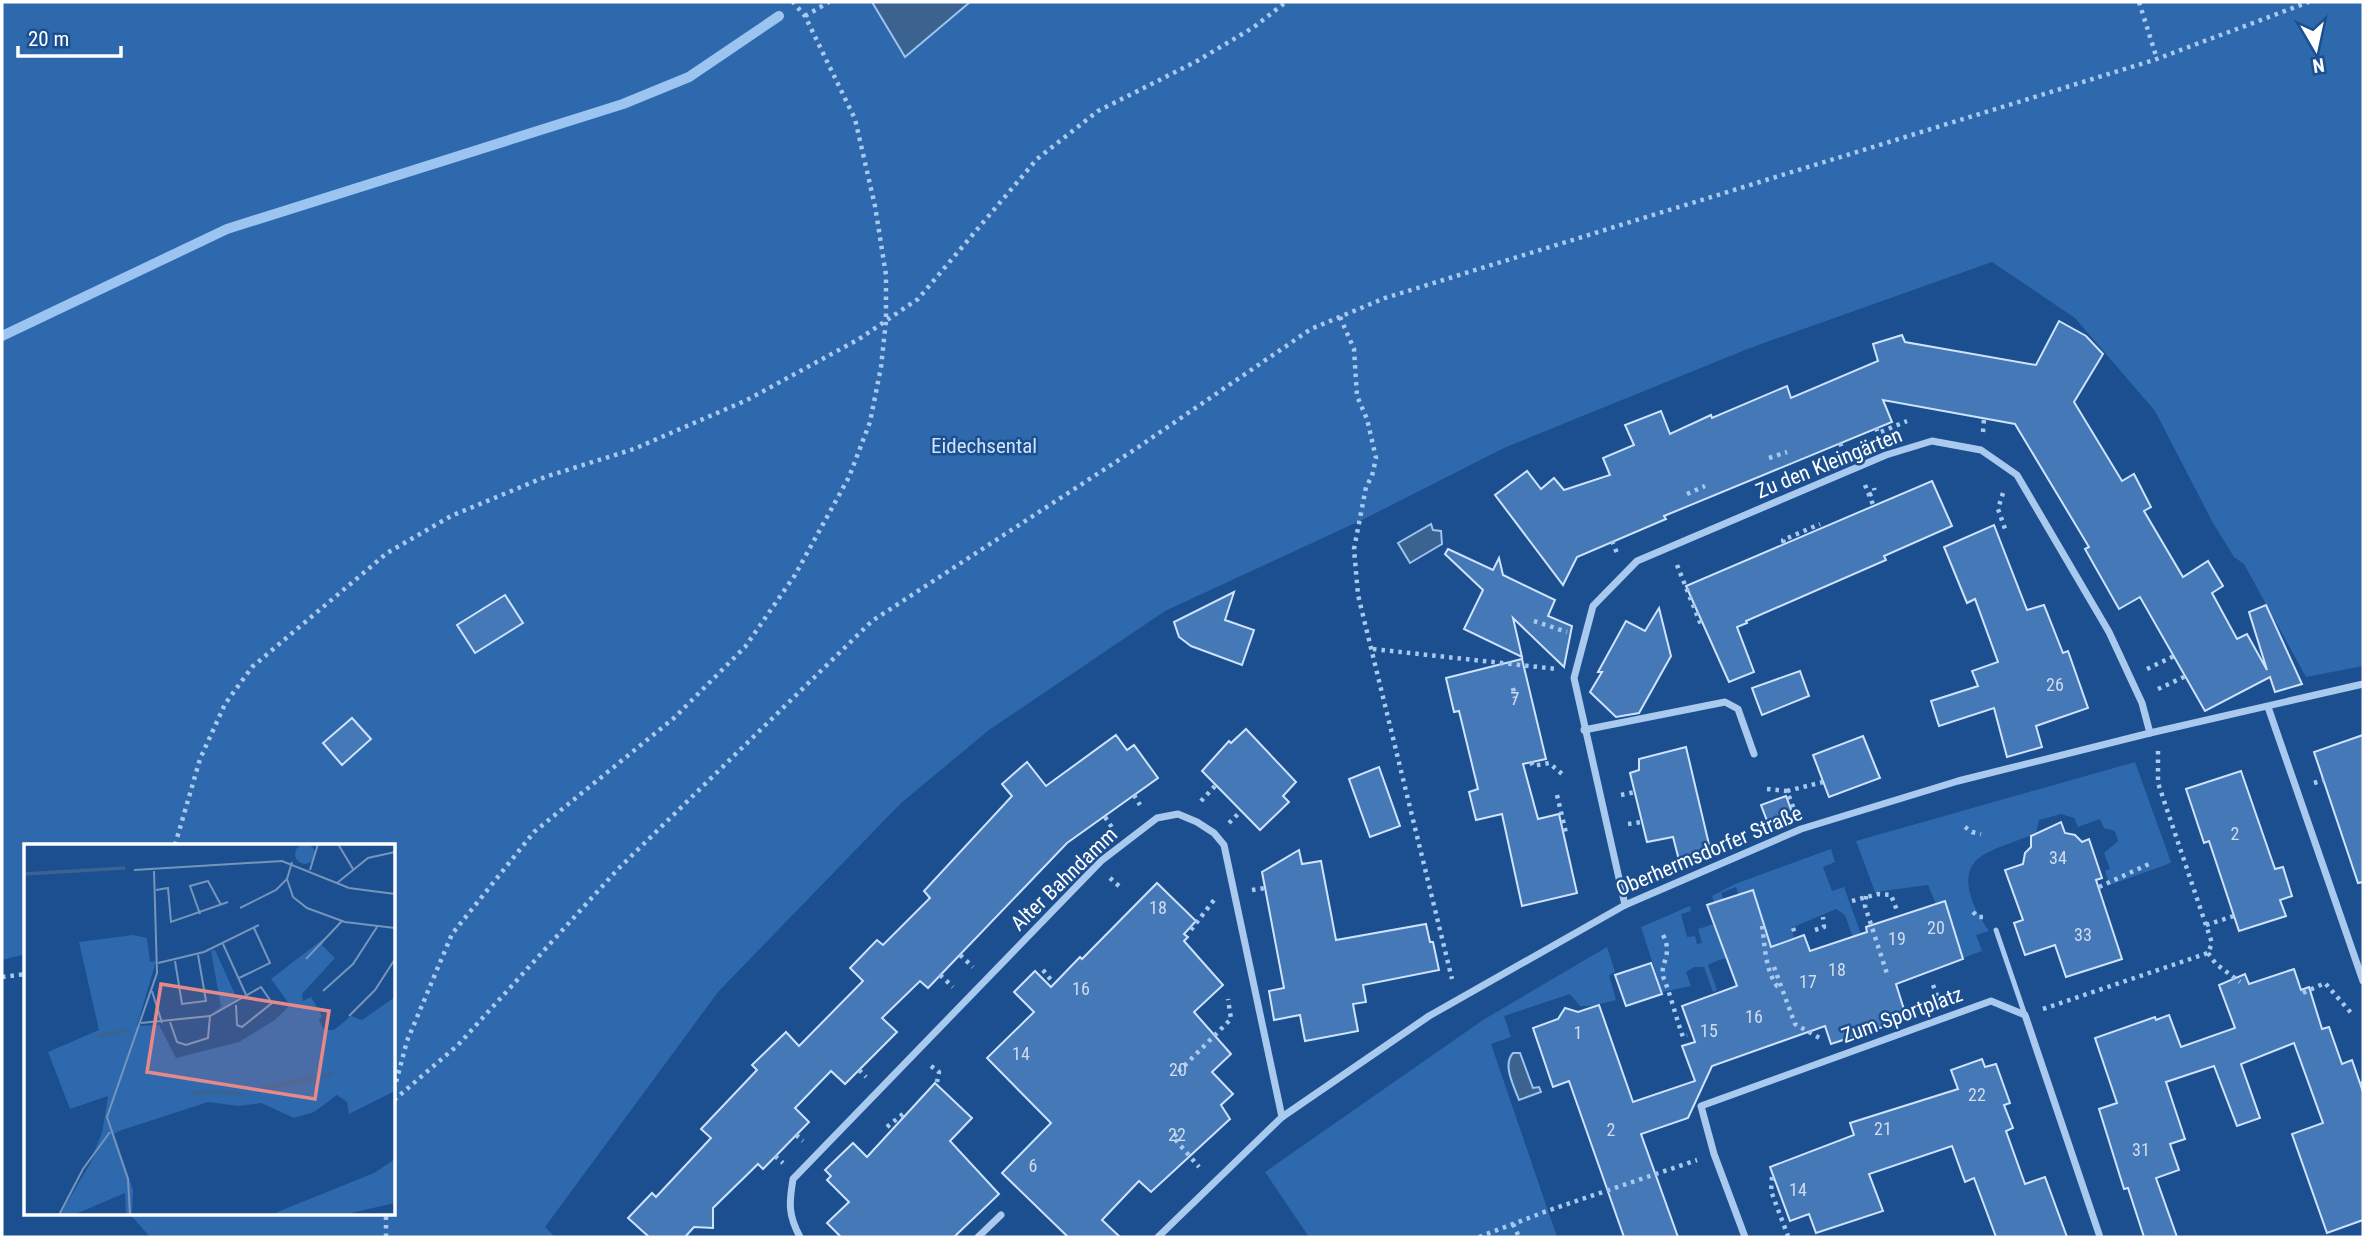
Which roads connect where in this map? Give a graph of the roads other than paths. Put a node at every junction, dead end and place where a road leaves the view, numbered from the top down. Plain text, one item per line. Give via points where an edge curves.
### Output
1 (2363, 684) edge
2 (2268, 707) junction
3 (1584, 730) junction
4 (2150, 733) junction
5 (1754, 754) dead end
6 (1625, 905) junction
7 (1996, 930) dead end
8 (2363, 981) edge
9 (2025, 1015) junction
10 (1282, 1117) junction
11 (1001, 1215) dead end
12 (800, 1237) edge
13 (978, 1237) edge
14 (1158, 1237) edge
15 (1745, 1237) edge
16 (2100, 1237) edge

1 - 2 street, Oberhermsdorfer Straße
2 - 4 street, Oberhermsdorfer Straße
2 - 8 street
3 - 4 street, Zu den Kleingärten via 1574,678 1594,606 1637,561 1886,455 1932,441 1982,450 2020,480 2109,632 2140,698
3 - 5 street via 1725,702 1738,709
3 - 6 street, Zu den Kleingärten
4 - 6 street, Oberhermsdorfer Straße via 1958,780 1801,829
6 - 10 street, Oberhermsdorfer Straße via 1429,1016
7 - 9 lane
9 - 15 street, Zum Sportplatz via 1991,1002 1701,1106
9 - 16 street
10 - 12 street, Alter Bahndamm via 1224,845 1214,833 1178,814 1157,818 1101,861 793,1178 789,1203
10 - 14 street, Oberhermsdorfer Straße
11 - 13 street

